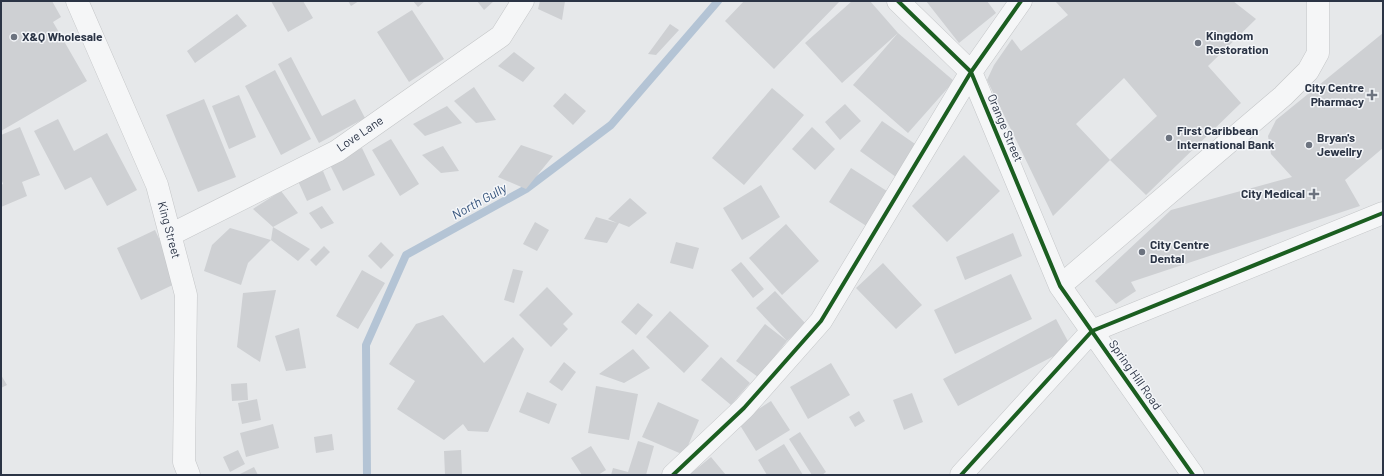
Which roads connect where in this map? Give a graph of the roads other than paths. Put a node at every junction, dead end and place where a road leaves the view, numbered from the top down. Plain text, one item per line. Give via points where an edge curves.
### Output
1 (77, 1) edge
2 (523, 1) edge
3 (898, 1) edge
4 (1021, 1) edge
5 (1318, 1) edge
6 (972, 72) junction
7 (1383, 213) edge
8 (170, 235) junction
9 (1060, 286) junction
10 (1092, 331) junction
11 (189, 475) edge
12 (673, 475) edge
13 (961, 475) edge
14 (1193, 475) edge

1 - 8 street, King Street via 158,185
2 - 8 street, Love Lane via 501,36 336,151
3 - 6 street, Orange Street
4 - 6 street
5 - 9 street via 1318,53 1308,71 1283,96
6 - 9 street, Orange Street
6 - 12 street via 821,321 744,408
7 - 10 street
8 - 11 street, King Street via 186,294 184,462
9 - 10 street, Spring Hill Road
10 - 13 street
10 - 14 street, Spring Hill Road

